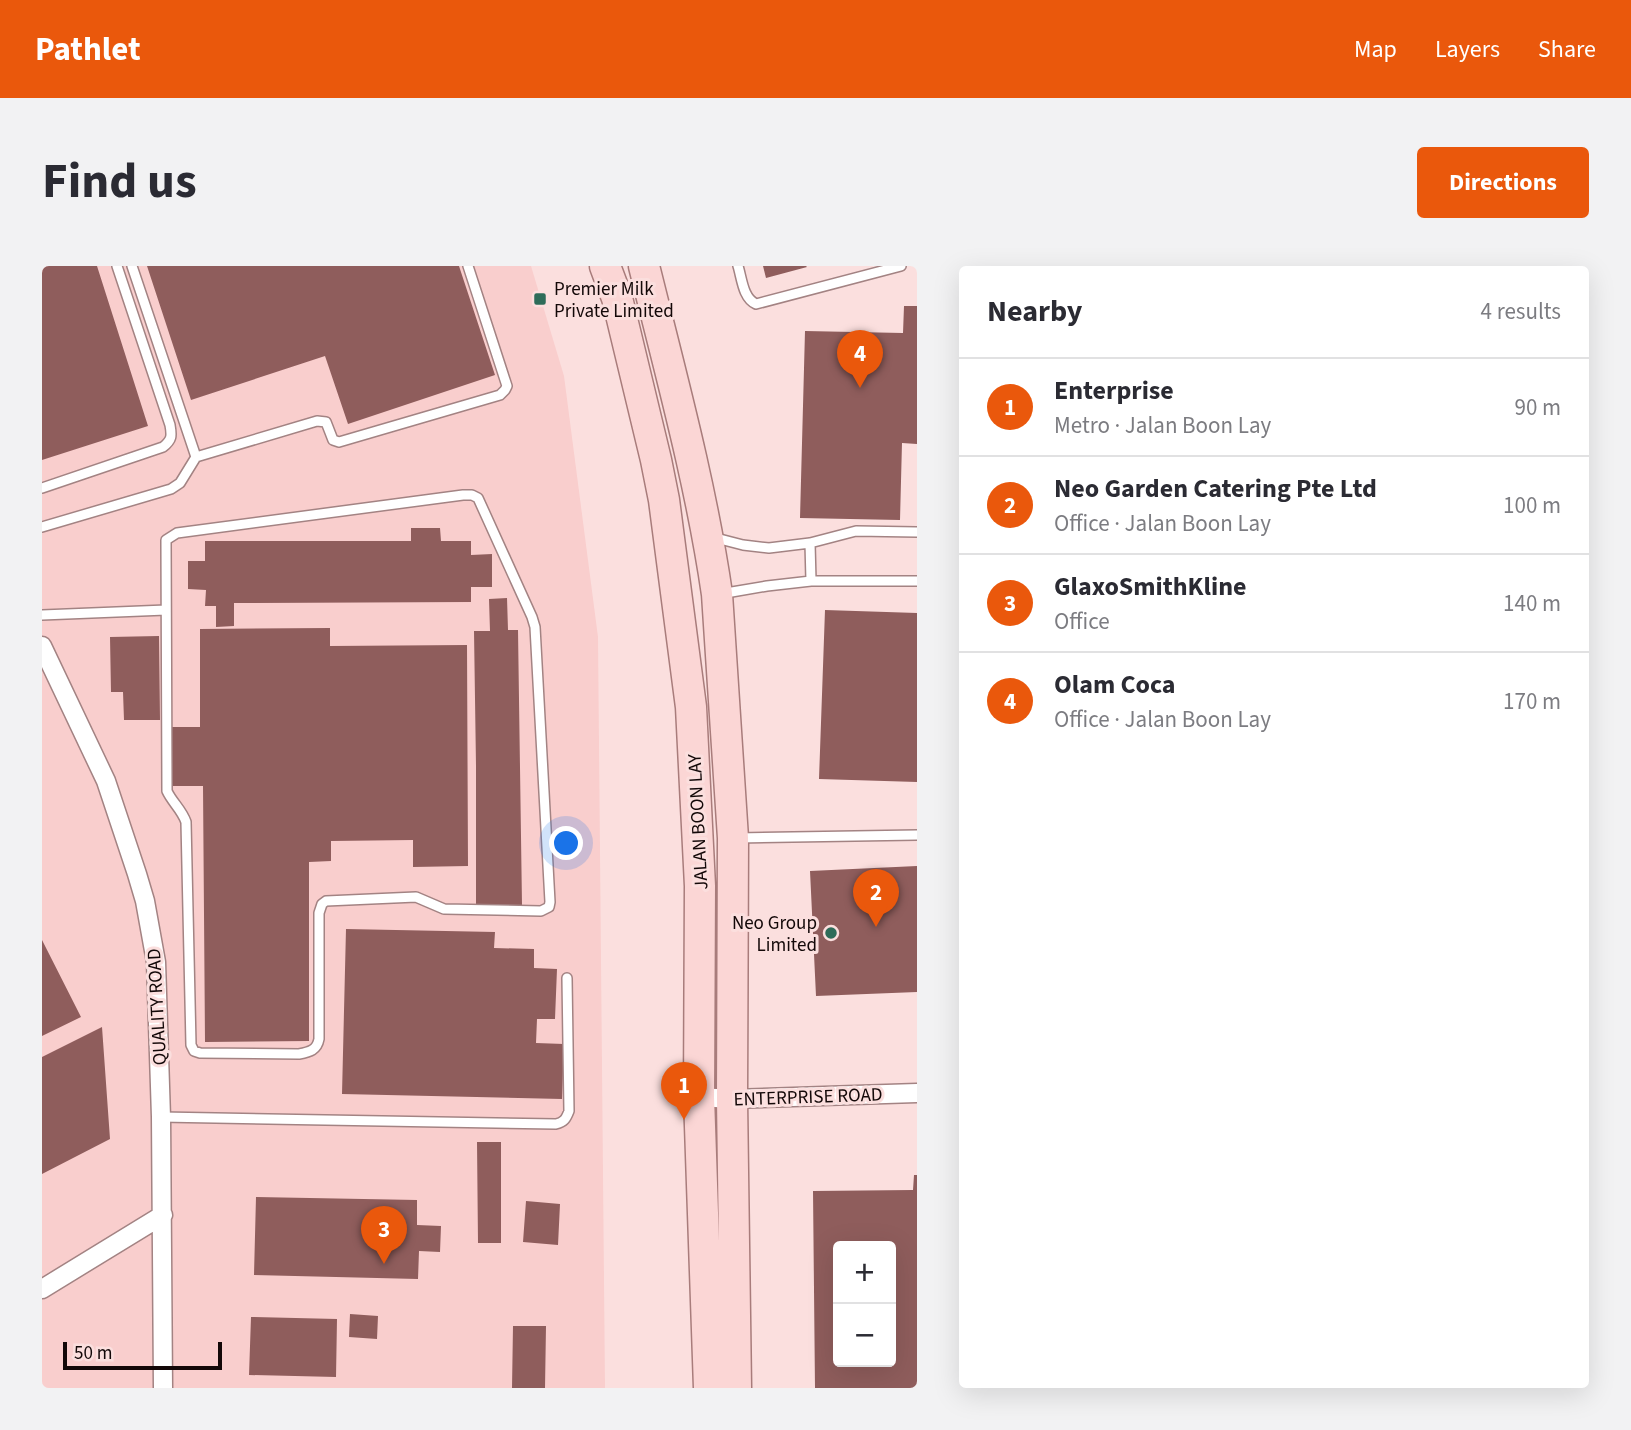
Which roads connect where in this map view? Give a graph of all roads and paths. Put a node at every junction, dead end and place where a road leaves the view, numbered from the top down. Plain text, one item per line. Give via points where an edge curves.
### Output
1 (117, 266) edge
2 (131, 266) edge
3 (468, 266) edge
4 (606, 266) edge
5 (644, 266) edge
6 (738, 266) edge
7 (901, 266) edge
8 (196, 457) junction
9 (42, 488) edge
10 (42, 527) edge
11 (917, 532) edge
12 (707, 536) junction
13 (810, 542) junction
14 (811, 581) junction
15 (917, 581) edge
16 (717, 594) junction
17 (166, 610) junction
18 (42, 615) edge
19 (42, 646) edge
20 (917, 835) edge
21 (733, 838) junction
22 (567, 978) dead end
23 (917, 1093) edge
24 (699, 1097) junction
25 (732, 1098) junction
26 (161, 1117) junction
27 (163, 1215) junction
28 (42, 1289) edge
29 (163, 1388) edge
30 (709, 1388) edge
31 (736, 1388) edge

1 - 9 lane via 172,436 163,447
2 - 8 lane
3 - 8 lane via 506,386 500,395 339,442 322,421
4 - 24 main road, JALAN BOON LAY via 664,500 691,707 701,886
5 - 12 main road, JALAN BOON LAY
6 - 7 lane via 746,295 756,304
8 - 10 lane via 171,489
11 - 13 lane via 856,531
12 - 13 lane via 769,548
12 - 16 main road, JALAN BOON LAY
13 - 14 lane
14 - 15 lane
14 - 16 lane
16 - 21 main road, JALAN BOON LAY
17 - 17 lane via 167,791 186,822 194,1051 299,1054 318,1046 319,913 326,901 416,897 444,909 541,911 549,907 535,627 478,498 463,495 177,533 166,540
17 - 18 lane
19 - 26 street, QUALITY ROAD via 106,781 145,901 156,962
20 - 21 lane
21 - 25 main road, JALAN BOON LAY
22 - 26 lane via 569,1111 563,1122
23 - 25 street, ENTERPRISE ROAD
24 - 25 street, ENTERPRISE ROAD
24 - 30 main road, JALAN BOON LAY
25 - 31 main road, JALAN BOON LAY
26 - 27 street, QUALITY ROAD
27 - 28 street
27 - 29 street, QUALITY ROAD

